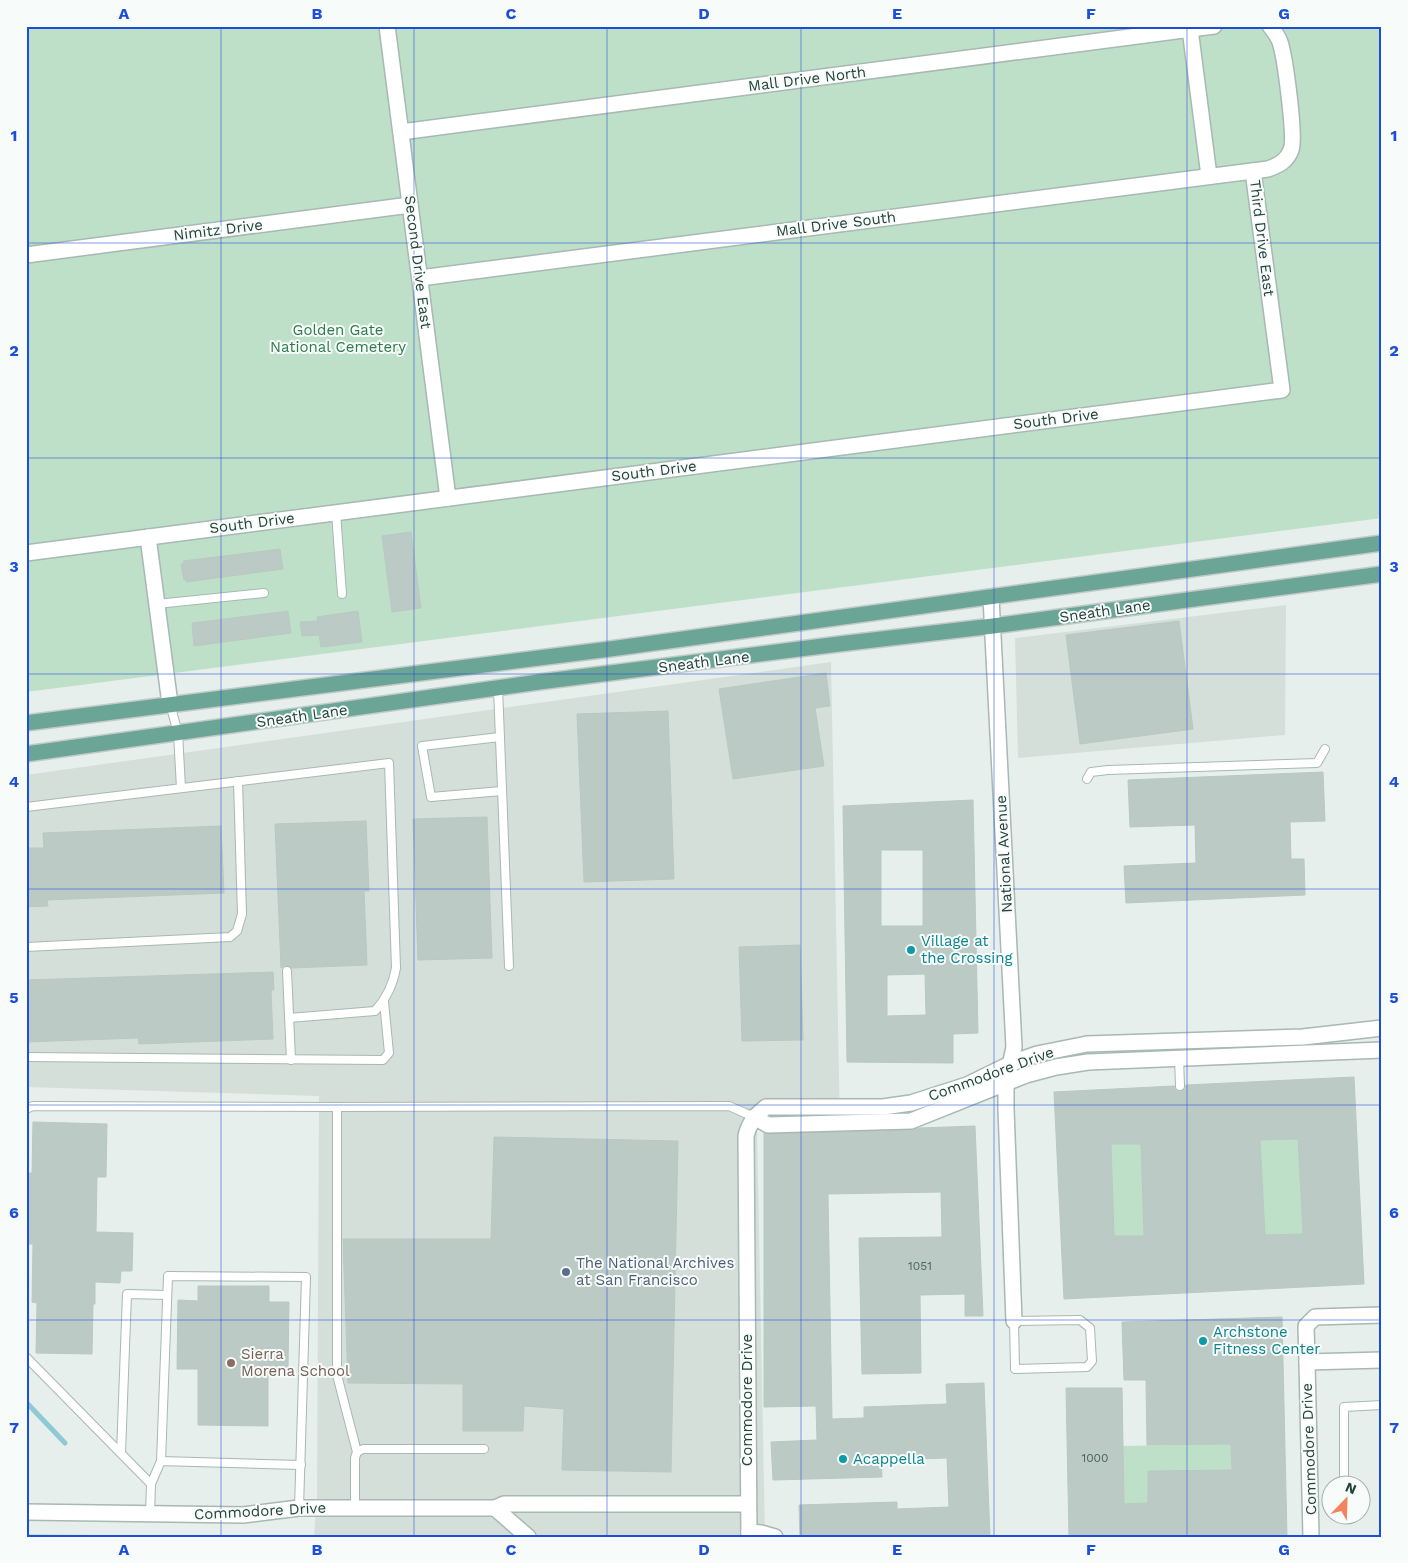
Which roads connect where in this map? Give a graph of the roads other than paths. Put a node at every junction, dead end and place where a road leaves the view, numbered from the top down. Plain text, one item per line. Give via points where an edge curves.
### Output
1 (387, 26) edge
2 (1214, 26) edge
3 (1270, 26) edge
4 (1190, 29) junction
5 (401, 132) junction
6 (1253, 171) junction
7 (1209, 176) junction
8 (410, 205) junction
9 (26, 255) edge
10 (420, 278) junction
11 (1282, 390) joint
12 (448, 498) junction
13 (336, 513) junction
14 (148, 537) junction
15 (1382, 543) edge
16 (26, 553) edge
17 (1382, 574) edge
18 (264, 593) dead end
19 (342, 594) dead end
20 (991, 597) junction
21 (157, 604) junction
22 (992, 626) junction
23 (498, 688) junction
24 (170, 704) junction
25 (26, 723) edge
26 (178, 734) junction
27 (500, 737) junction
28 (1325, 749) dead end
29 (26, 754) edge
30 (1087, 779) dead end
31 (238, 781) junction
32 (181, 788) junction
33 (502, 791) junction
34 (26, 807) edge
35 (26, 947) edge
36 (509, 966) dead end
37 (287, 971) dead end
38 (384, 1002) junction
39 (289, 1018) junction
40 (1381, 1028) edge
41 (1178, 1041) junction
42 (1382, 1050) edge
43 (1382, 1055) edge
44 (26, 1057) edge
45 (1179, 1058) junction
46 (291, 1060) junction
47 (1012, 1064) junction
48 (1006, 1084) junction
49 (1180, 1086) dead end
50 (337, 1107) junction
51 (26, 1109) edge
52 (754, 1117) junction
53 (167, 1295) junction
54 (1382, 1315) edge
55 (1014, 1321) junction
56 (26, 1357) edge
57 (1382, 1360) edge
58 (1306, 1362) junction
59 (1382, 1405) edge
60 (484, 1449) dead end
61 (358, 1452) junction
62 (121, 1453) junction
63 (161, 1461) junction
64 (301, 1465) junction
65 (1344, 1476) edge
66 (151, 1484) junction
67 (748, 1504) junction
68 (354, 1507) junction
69 (299, 1508) junction
70 (495, 1508) junction
71 (26, 1512) edge
72 (150, 1514) junction
73 (749, 1534) edge
74 (528, 1537) edge
75 (775, 1537) edge
76 (1311, 1537) edge

1 - 5 street, Second Drive East
2 - 4 street, Mall Drive North
3 - 6 street, Third Drive East via 1282,48 1294,141 1282,162 1268,169
4 - 5 street, Mall Drive North
4 - 7 street
5 - 8 street, Second Drive East
6 - 7 street, Mall Drive South
6 - 11 street, Third Drive East
7 - 10 street, Mall Drive South
8 - 9 street, Nimitz Drive
8 - 10 street, Second Drive East
10 - 12 street, Second Drive East
11 - 12 street, South Drive
12 - 13 street, South Drive
13 - 14 street, South Drive
13 - 19 lane
14 - 16 street, South Drive
14 - 21 street
15 - 20 main road, Sneath Lane
17 - 22 main road, Sneath Lane
18 - 21 lane
20 - 22 street, National Avenue
20 - 24 main road, Sneath Lane
21 - 24 street
22 - 23 main road, Sneath Lane
22 - 47 street, National Avenue via 1014,1047
23 - 26 main road, Sneath Lane
23 - 27 lane
24 - 25 main road, Sneath Lane
24 - 26 lane
26 - 29 main road, Sneath Lane
26 - 32 lane
27 - 33 lane
27 - 33 lane via 422,746 430,797
28 - 30 lane via 1317,763 1108,770 1091,772
31 - 32 lane
31 - 35 lane via 242,914 237,931 230,937
31 - 38 lane via 389,764 396,968
32 - 34 lane
33 - 36 lane
37 - 39 lane
38 - 39 lane via 375,1012
38 - 46 lane via 388,1053 383,1060
39 - 46 lane
40 - 41 street, Commodore Drive via 1303,1037
40 - 42 street
41 - 45 street
41 - 47 street, Commodore Drive via 1087,1044 1037,1054
42 - 43 street
42 - 45 street, Commodore Drive
44 - 46 lane
45 - 48 street, Commodore Drive via 1088,1062 1026,1075
45 - 49 lane
47 - 48 street, National Avenue
47 - 52 street, Commodore Drive via 912,1103 766,1107
48 - 52 street, Commodore Drive via 912,1121 768,1124
48 - 55 street, National Avenue
50 - 51 lane via 33,1106
50 - 52 lane via 729,1106
50 - 61 lane via 337,1375
52 - 67 street, Commodore Drive via 746,1136
53 - 62 lane via 127,1294
53 - 63 lane
53 - 64 lane via 168,1276 306,1277
54 - 58 street, Commodore Drive via 1315,1317 1306,1326
55 - 55 lane, National Avenue via 1015,1369 1087,1367 1092,1361 1090,1328 1080,1320
56 - 62 lane
57 - 58 street
58 - 76 street, Commodore Drive
59 - 65 lane via 1344,1407
60 - 61 lane via 363,1449
61 - 68 lane via 355,1458
62 - 66 lane
63 - 64 lane
63 - 66 lane
64 - 69 lane
66 - 72 lane
67 - 70 street, Commodore Drive via 504,1504
67 - 73 street, Commodore Drive
68 - 69 street, Commodore Drive
68 - 70 street, Commodore Drive
69 - 72 street, Commodore Drive via 243,1515
70 - 74 street
71 - 72 street, Commodore Drive
73 - 75 street, Commodore Drive

